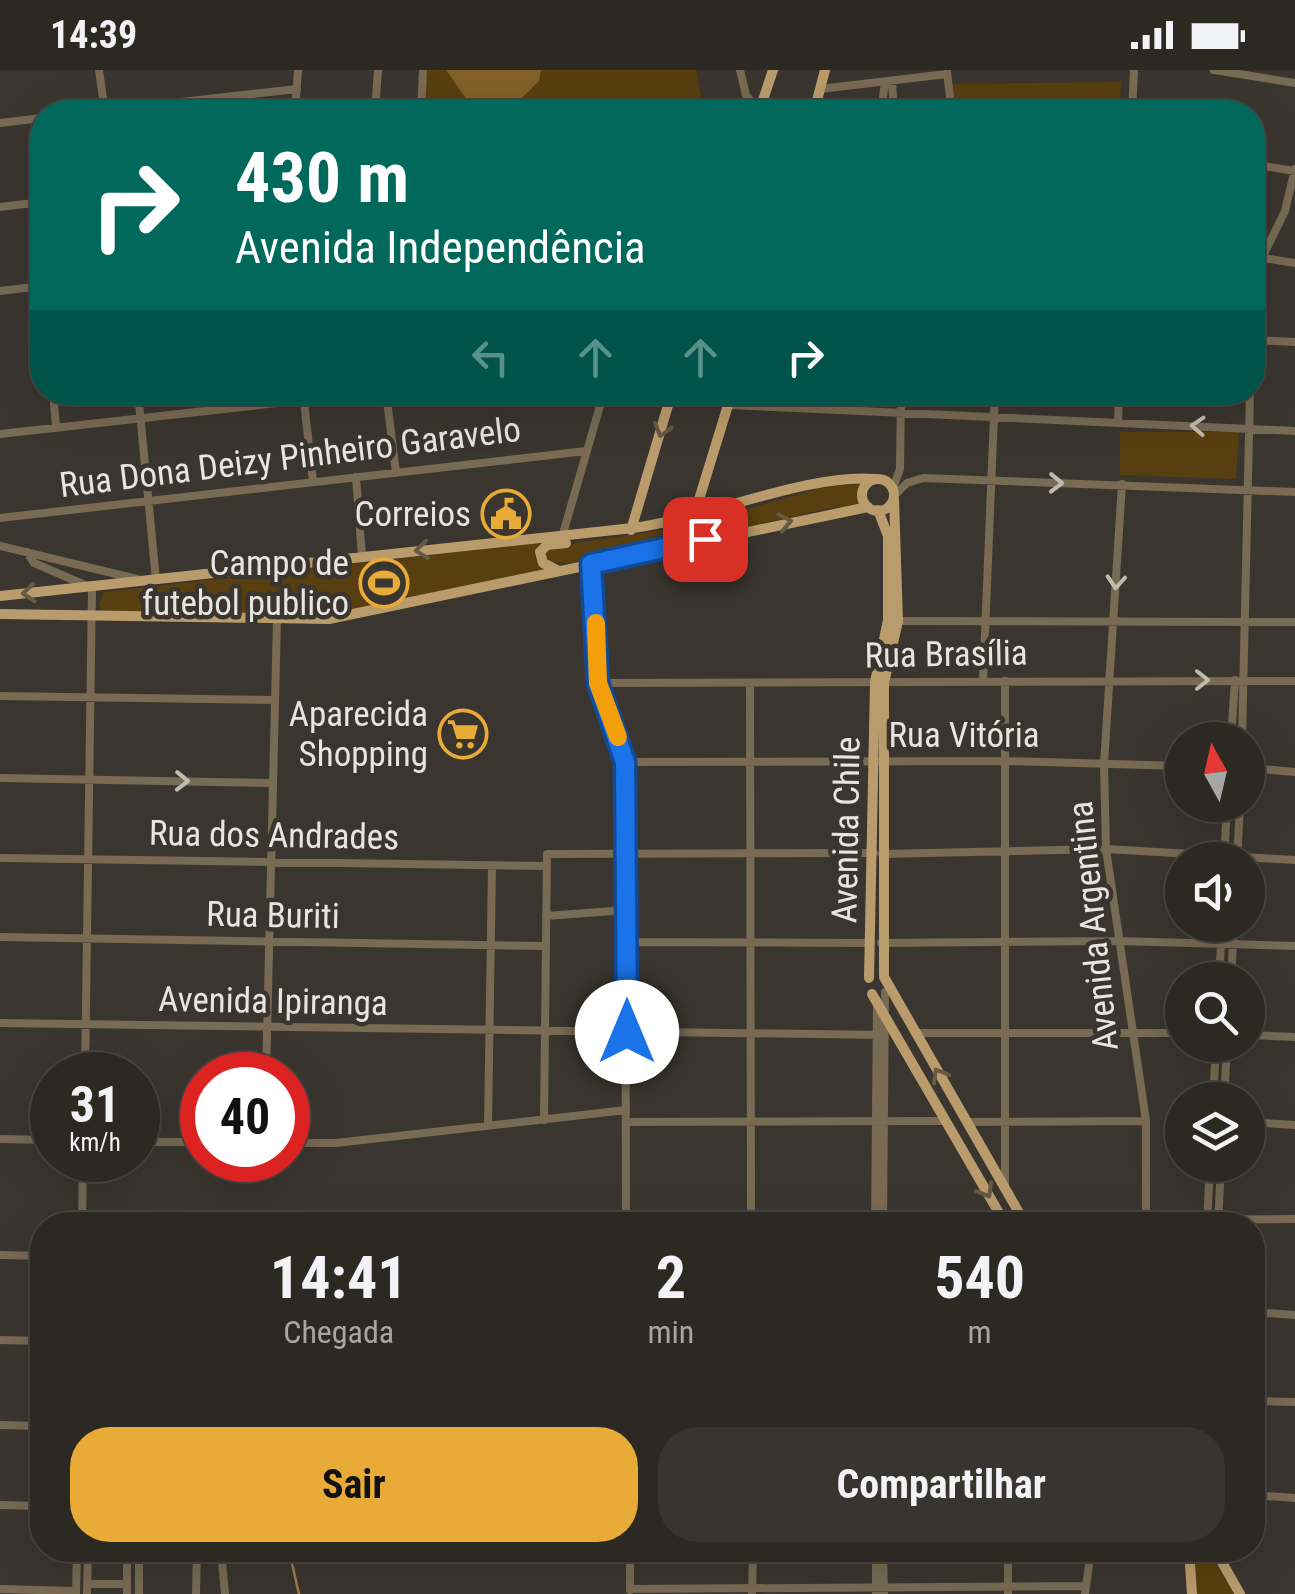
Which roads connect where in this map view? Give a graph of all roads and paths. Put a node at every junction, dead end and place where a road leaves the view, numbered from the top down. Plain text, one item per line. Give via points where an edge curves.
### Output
1 (99, 70) edge
2 (298, 70) edge
3 (378, 70) edge
4 (423, 70) edge
5 (740, 70) edge
6 (774, 70) edge
7 (824, 70) edge
8 (1134, 70) edge
9 (1214, 70) edge
10 (947, 72) edge
11 (888, 82) junction
12 (1295, 84) edge
13 (297, 88) junction
14 (820, 88) junction
15 (103, 100) edge
16 (201, 100) edge
17 (296, 100) edge
18 (376, 100) edge
19 (422, 100) edge
20 (750, 100) joint
21 (763, 100) joint
22 (817, 100) edge
23 (883, 100) edge
24 (892, 100) edge
25 (950, 100) edge
26 (1133, 100) edge
27 (30, 120) edge
28 (0, 124) edge
29 (1265, 166) edge
30 (1295, 170) edge
31 (30, 203) edge
32 (0, 207) edge
33 (1265, 256) edge
34 (1265, 258) edge
35 (1295, 263) edge
36 (30, 289) edge
37 (0, 291) edge
38 (1265, 342) edge
39 (1295, 342) edge
40 (54, 405) edge
41 (140, 405) edge
42 (220, 405) edge
43 (241, 405) edge
44 (305, 405) edge
45 (388, 405) edge
46 (600, 405) edge
47 (668, 405) edge
48 (729, 405) joint
49 (900, 405) edge
50 (996, 405) edge
51 (1119, 405) edge
52 (1249, 405) edge
53 (220, 408) junction
54 (900, 414) junction
55 (141, 416) junction
56 (995, 418) junction
57 (1118, 423) junction
58 (56, 426) junction
59 (1248, 429) junction
60 (1295, 431) edge
61 (0, 434) edge
62 (586, 451) junction
63 (396, 472) junction
64 (356, 478) junction
65 (875, 479) junction
66 (314, 482) junction
67 (993, 482) junction
68 (1122, 484) junction
69 (1248, 489) junction
70 (1295, 492) edge
71 (894, 494) junction
72 (150, 500) junction
73 (873, 509) junction
74 (0, 518) edge
75 (693, 519) junction
76 (672, 523) junction
77 (633, 528) junction
78 (562, 536) junction
79 (671, 542) junction
80 (0, 546) edge
81 (27, 552) junction
82 (362, 556) junction
83 (621, 558) junction
84 (591, 564) junction
85 (563, 570) junction
86 (151, 580) junction
87 (92, 588) junction
88 (0, 596) edge
89 (0, 614) edge
90 (93, 617) junction
91 (986, 619) junction
92 (277, 620) junction
93 (1113, 620) junction
94 (893, 621) junction
95 (1245, 621) junction
96 (1295, 622) edge
97 (1110, 680) junction
98 (1239, 680) junction
99 (982, 681) junction
100 (1005, 681) junction
101 (1295, 681) edge
102 (879, 682) junction
103 (598, 683) junction
104 (750, 684) junction
105 (0, 696) edge
106 (92, 698) junction
107 (275, 700) junction
108 (1233, 722) edge
109 (1241, 722) edge
110 (750, 761) junction
111 (1006, 761) junction
112 (625, 762) junction
113 (878, 763) junction
114 (1104, 764) junction
115 (1165, 766) edge
116 (1265, 769) edge
117 (1295, 772) edge
118 (0, 778) edge
119 (90, 780) junction
120 (273, 783) junction
121 (1005, 850) junction
122 (1106, 850) junction
123 (751, 851) junction
124 (625, 852) junction
125 (878, 854) junction
126 (1165, 854) edge
127 (0, 858) edge
128 (1265, 859) edge
129 (88, 860) junction
130 (1295, 860) edge
131 (271, 862) junction
132 (492, 866) junction
133 (546, 866) junction
134 (626, 910) junction
135 (546, 916) junction
136 (0, 938) edge
137 (87, 939) junction
138 (1005, 940) junction
139 (1117, 941) junction
140 (1165, 941) edge
141 (626, 942) junction
142 (1222, 942) edge
143 (1234, 942) joint
144 (269, 943) junction
145 (751, 943) junction
146 (877, 943) junction
147 (546, 946) junction
148 (1295, 946) edge
149 (489, 947) junction
150 (1220, 962) edge
151 (1232, 962) edge
152 (881, 990) junction
153 (884, 1016) junction
154 (0, 1023) edge
155 (86, 1025) junction
156 (267, 1027) junction
157 (546, 1031) junction
158 (1006, 1031) junction
159 (487, 1032) junction
160 (627, 1032) junction
161 (916, 1033) junction
162 (1131, 1033) junction
163 (1165, 1033) edge
164 (752, 1034) junction
165 (879, 1035) junction
166 (1265, 1036) edge
167 (1295, 1037) edge
168 (85, 1052) edge
169 (266, 1052) edge
170 (626, 1110) junction
171 (544, 1120) junction
172 (1146, 1120) junction
173 (946, 1121) junction
174 (626, 1122) junction
175 (752, 1122) junction
176 (967, 1122) junction
177 (878, 1123) junction
178 (1006, 1123) junction
179 (1265, 1123) edge
180 (1295, 1125) edge
181 (488, 1126) junction
182 (0, 1139) edge
183 (30, 1140) edge
184 (310, 1143) edge
185 (83, 1182) edge
186 (1209, 1182) edge
187 (1219, 1182) edge
188 (1005, 1188) junction
189 (82, 1212) edge
190 (626, 1212) edge
191 (751, 1212) edge
192 (879, 1212) edge
193 (999, 1212) edge
194 (1019, 1212) edge
195 (1147, 1212) edge
196 (1208, 1212) edge
197 (1218, 1212) edge
198 (1295, 1219) edge
199 (1265, 1220) edge
200 (0, 1255) edge
201 (30, 1256) edge
202 (1265, 1313) edge
203 (1295, 1315) edge
204 (0, 1340) edge
205 (30, 1341) edge
206 (1265, 1401) edge
207 (1295, 1402) edge
208 (0, 1425) edge
209 (30, 1426) edge
210 (1265, 1496) edge
211 (1295, 1498) edge
212 (0, 1505) edge
213 (30, 1506) edge
214 (76, 1562) edge
215 (88, 1562) edge
216 (127, 1562) edge
217 (138, 1562) edge
218 (197, 1562) edge
219 (223, 1562) edge
220 (630, 1562) edge
221 (753, 1562) edge
222 (877, 1562) edge
223 (883, 1562) edge
224 (1008, 1562) edge
225 (1090, 1562) edge
226 (1191, 1562) edge
227 (1222, 1562) edge
228 (0, 1589) edge
229 (88, 1589) edge
230 (127, 1589) edge
231 (1086, 1590) edge
232 (630, 1591) edge
233 (752, 1591) edge
234 (880, 1591) edge
235 (1008, 1591) edge
236 (76, 1592) edge
237 (139, 1594) edge
238 (196, 1594) edge
239 (224, 1594) edge
240 (1192, 1594) edge
241 (1240, 1594) edge

1 - 15 street
2 - 13 street
3 - 18 street
4 - 19 street
5 - 20 street
6 - 21 main road
7 - 14 main road
8 - 26 street
9 - 12 street
10 - 11 street
10 - 25 street
11 - 14 street
11 - 23 street
11 - 24 street
13 - 16 street
13 - 17 street
14 - 22 main road
20 - 21 street
27 - 28 street
29 - 30 street
30 - 33 street
31 - 32 street
34 - 35 street
36 - 37 street
38 - 39 street
40 - 58 street
41 - 55 street
42 - 53 street
43 - 53 street
44 - 66 street
45 - 63 street
46 - 62 street
47 -> 77 main road
48 - 54 street
48 - 75 main road
49 - 54 street
50 - 56 street
51 - 57 street
52 - 59 street
53 - 55 street
54 - 56 street
54 - 71 street
55 - 58 street
55 - 72 street
56 - 57 street
56 - 67 street
59 -> 57 street
58 - 61 street
59 - 60 street
59 - 69 street
62 - 63 street, Rua Dona Deizy Pinheiro Garavelo
62 - 78 street
63 - 64 street, Rua Dona Deizy Pinheiro Garavelo
64 - 66 street, Rua Dona Deizy Pinheiro Garavelo
64 - 82 street
65 - 71 main road via 886,480
65 - 73 main road via 863,489
65 - 75 main road via 835,479
66 - 72 street, Rua Dona Deizy Pinheiro Garavelo
67 -> 68 street
67 - 71 street via 923,478
67 - 91 street
68 - 69 street
68 -> 93 street, Avenida Argentina
69 - 70 street
69 - 95 street
71 - 73 main road via 890,506
71 - 94 main road
72 - 74 street, Rua Dona Deizy Pinheiro Garavelo
72 - 86 street
83 -> 73 main road
73 - 94 main road via 888,536
75 - 76 main road
75 - 79 main road via 684,536
76 - 77 main road
76 - 79 main road via 677,535
77 - 78 main road
77 - 85 main road via 542,548 542,563
78 -> 82 main road
79 - 83 main road
80 - 81 street
81 - 86 street
81 - 87 street via 34,563
82 - 86 main road
83 - 84 main road
84 - 85 main road
84 - 103 street
85 - 92 main road via 343,617
86 - 87 main road
87 -> 88 main road
87 - 90 street
89 - 90 main road
90 - 92 main road
90 - 106 street
91 - 93 street
91 - 94 street
91 - 99 street
92 - 107 street
93 - 95 street
93 - 97 street, Avenida Argentina
94 - 102 main road, Avenida Chile
95 - 96 street
95 - 98 street
97 -> 98 street, Rua Brasília
97 - 100 street, Rua Brasília
97 - 114 street, Avenida Argentina
98 - 101 street, Rua Brasília
98 - 108 street
98 - 109 street
99 - 100 street, Rua Brasília
99 - 102 street, Rua Brasília
100 - 111 street
102 - 104 street, Rua Brasília
102 - 113 main road, Avenida Chile
103 - 104 street, Rua Brasília
103 - 112 street
104 - 110 street
105 - 106 street
106 - 107 street
106 - 119 street
107 - 120 street
110 - 112 street, Rua Vitória
110 - 113 street, Rua Vitória
110 - 123 street
111 - 113 street, Rua Vitória
111 - 114 street, Rua Vitória
111 - 121 street
112 - 124 street
113 - 125 main road, Avenida Chile
114 - 115 street, Rua Vitória
114 - 122 street, Avenida Argentina
116 - 117 street
118 - 119 street
119 -> 120 street
119 - 129 street
120 - 131 street
121 - 122 street
121 - 125 street
121 - 138 street
122 - 126 street
122 - 139 street, Avenida Argentina
123 - 124 street
123 - 125 street
123 - 145 street
124 - 133 street via 547,854
124 - 134 street
125 - 146 main road, Avenida Chile
127 - 129 street, Rua dos Andrades
128 - 130 street
129 - 131 street, Rua dos Andrades
129 - 137 street
131 - 132 street, Rua dos Andrades
131 - 144 street
132 - 133 street, Rua dos Andrades
132 - 149 street
133 - 135 street
134 - 135 street
134 - 141 street
135 - 147 street
136 - 137 street, Rua Buriti
137 - 144 street, Rua Buriti
137 - 155 street
138 - 139 street
138 - 146 street
138 - 158 street
139 - 140 street
139 - 162 street, Avenida Argentina
141 - 145 street
141 - 160 street
142 - 150 street
143 - 148 street
143 - 151 street
144 - 149 street, Rua Buriti
144 - 156 street
145 - 146 street
145 - 164 street
146 - 152 main road, Avenida Chile
146 - 152 main road, Avenida Chile via 867,989
147 - 149 street, Rua Buriti
147 - 157 street
149 - 159 street
152 - 153 main road
152 - 161 main road
152 - 165 street, Avenida Chile
153 - 165 street, Avenida Chile
153 - 173 main road
154 - 155 street, Avenida Ipiranga
155 - 156 street, Avenida Ipiranga
155 - 168 street
156 - 159 street, Avenida Ipiranga
156 - 169 street
157 - 159 street, Avenida Ipiranga
157 - 160 street, Avenida Ipiranga
157 - 171 street
158 - 161 street
158 - 162 street
158 - 178 street
159 - 181 street
160 - 164 street, Avenida Ipiranga
160 - 170 street
176 -> 161 main road
162 - 163 street
162 - 172 street, Avenida Argentina
164 - 165 street, Avenida Ipiranga
164 - 175 street
165 - 177 street, Avenida Chile
166 - 167 street
170 - 171 street
170 - 174 street
171 - 181 street
172 - 178 street
172 - 195 street, Avenida Argentina
173 - 177 street
173 -> 193 main road
174 - 175 street
174 - 190 street
175 - 177 street
175 - 191 street
176 - 178 street
176 - 188 main road
177 - 192 street, Avenida Chile
178 - 188 street
179 - 180 street
181 - 184 street
182 - 183 street
185 - 189 street
186 - 196 street
187 - 197 street
188 - 194 main road
198 - 199 street
200 - 201 street
202 - 203 street
204 - 205 street
206 - 207 street
208 - 209 street
210 - 211 street
212 - 213 street
214 - 236 street
215 - 229 street
216 - 230 street
217 - 237 street
218 - 238 street
219 - 239 street
220 - 232 street
221 - 233 street
222 - 234 street
223 - 234 street
224 - 235 street
225 - 231 street
226 - 240 main road
227 - 241 main road
228 - 236 street
229 - 230 street
231 - 235 street
232 - 233 street
233 - 234 street
234 - 235 street

